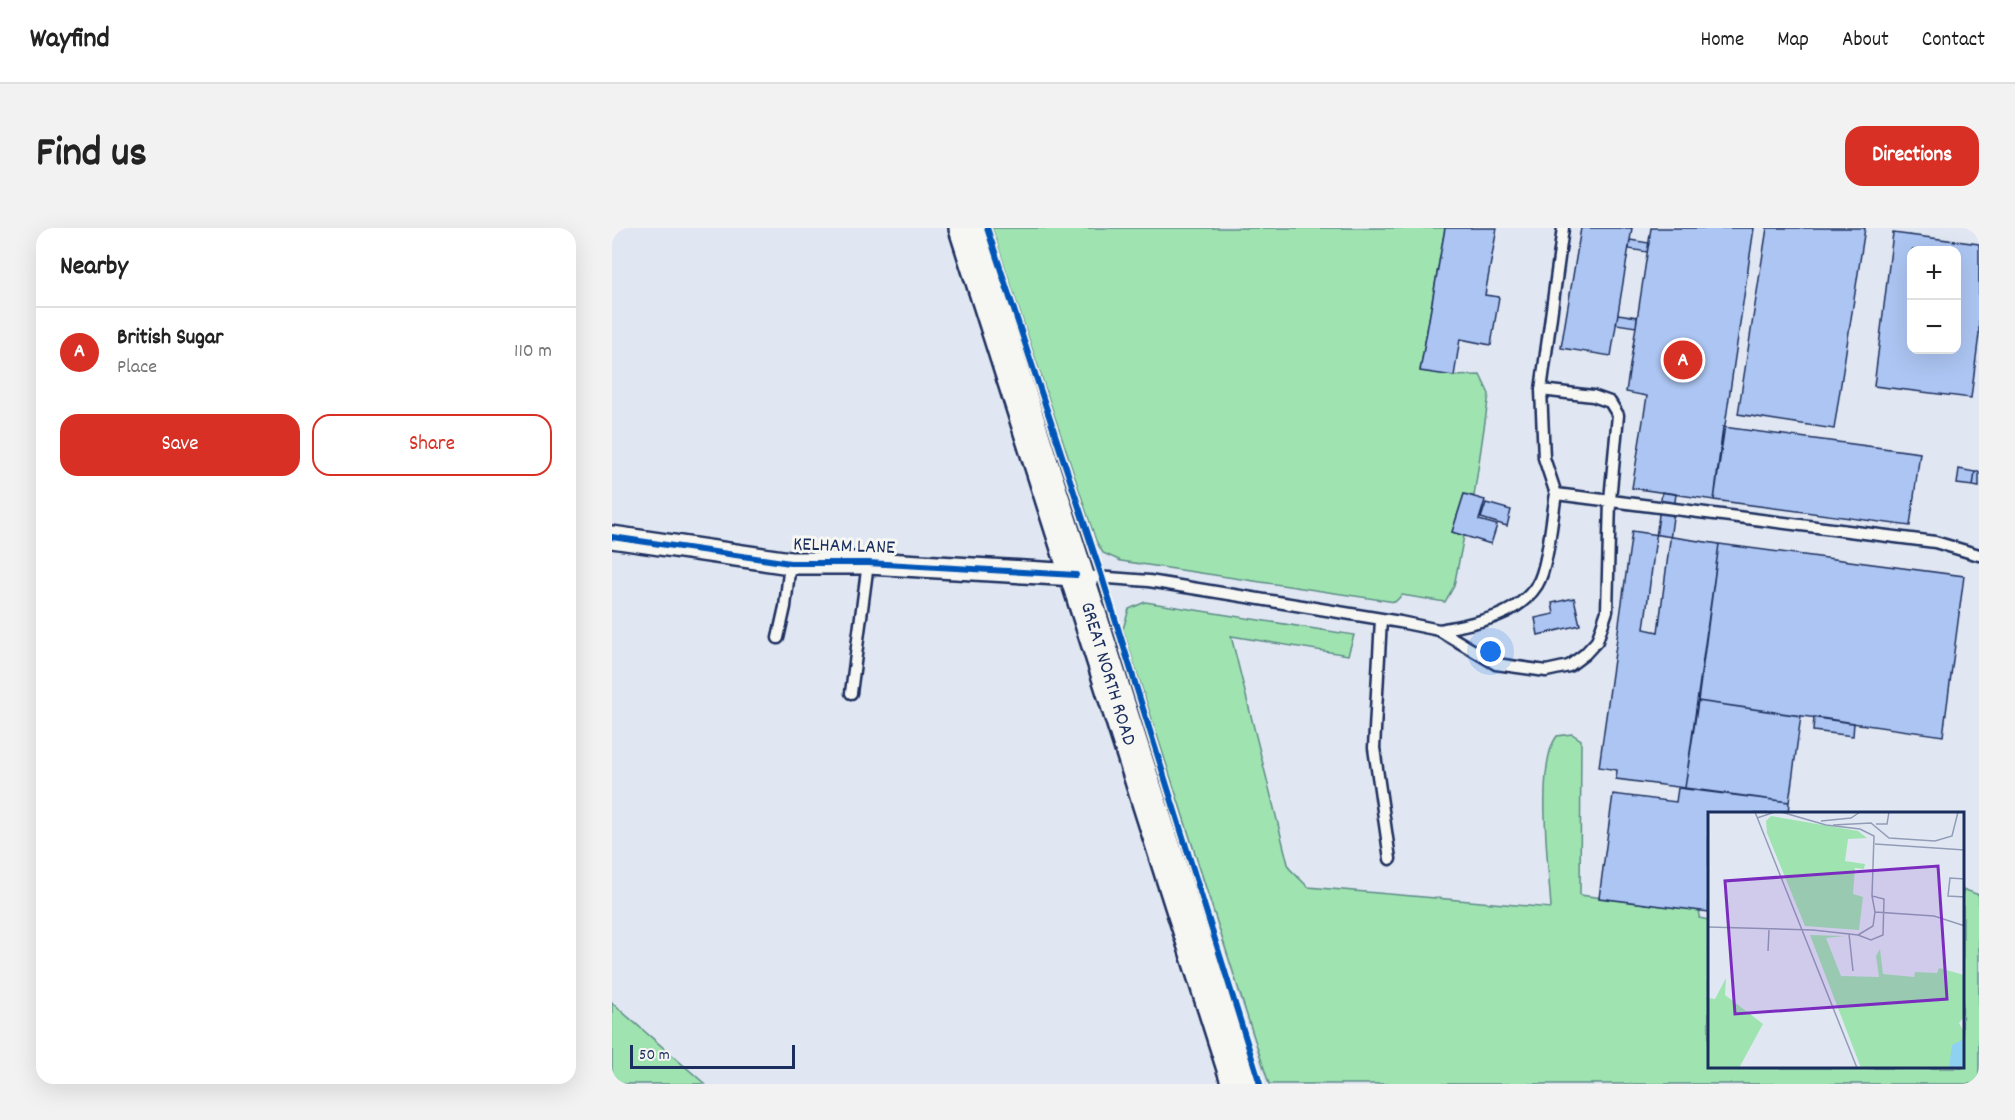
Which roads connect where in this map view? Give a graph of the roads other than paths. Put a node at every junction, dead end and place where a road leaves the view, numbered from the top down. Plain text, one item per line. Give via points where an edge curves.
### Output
1 (966, 228) edge
2 (1563, 228) edge
3 (1541, 390) junction
4 (1556, 494) junction
5 (1610, 500) junction
6 (612, 537) edge
7 (1979, 555) edge
8 (790, 563) junction
9 (868, 563) junction
10 (1076, 575) junction
11 (1381, 619) junction
12 (1439, 630) junction
13 (778, 638) dead end
14 (851, 693) dead end
15 (1390, 859) dead end
16 (1239, 1084) edge

1 - 10 main road, GREAT NORTH ROAD
2 - 3 lane
3 - 4 lane via 1544,458
3 - 5 lane via 1610,402 1618,416
4 - 5 lane
4 - 12 lane via 1538,584 1518,605 1486,621
5 - 7 lane via 1935,542
5 - 12 lane via 1607,611 1597,640 1586,654 1569,666 1546,672 1521,669 1496,664
6 - 8 street, KELHAM LANE
8 - 9 street, KELHAM LANE
8 - 13 lane
9 - 10 street, KELHAM LANE
9 - 14 lane
10 - 11 lane via 1149,581
10 - 16 main road, GREAT NORTH ROAD
11 - 12 lane
11 - 15 lane via 1374,748

